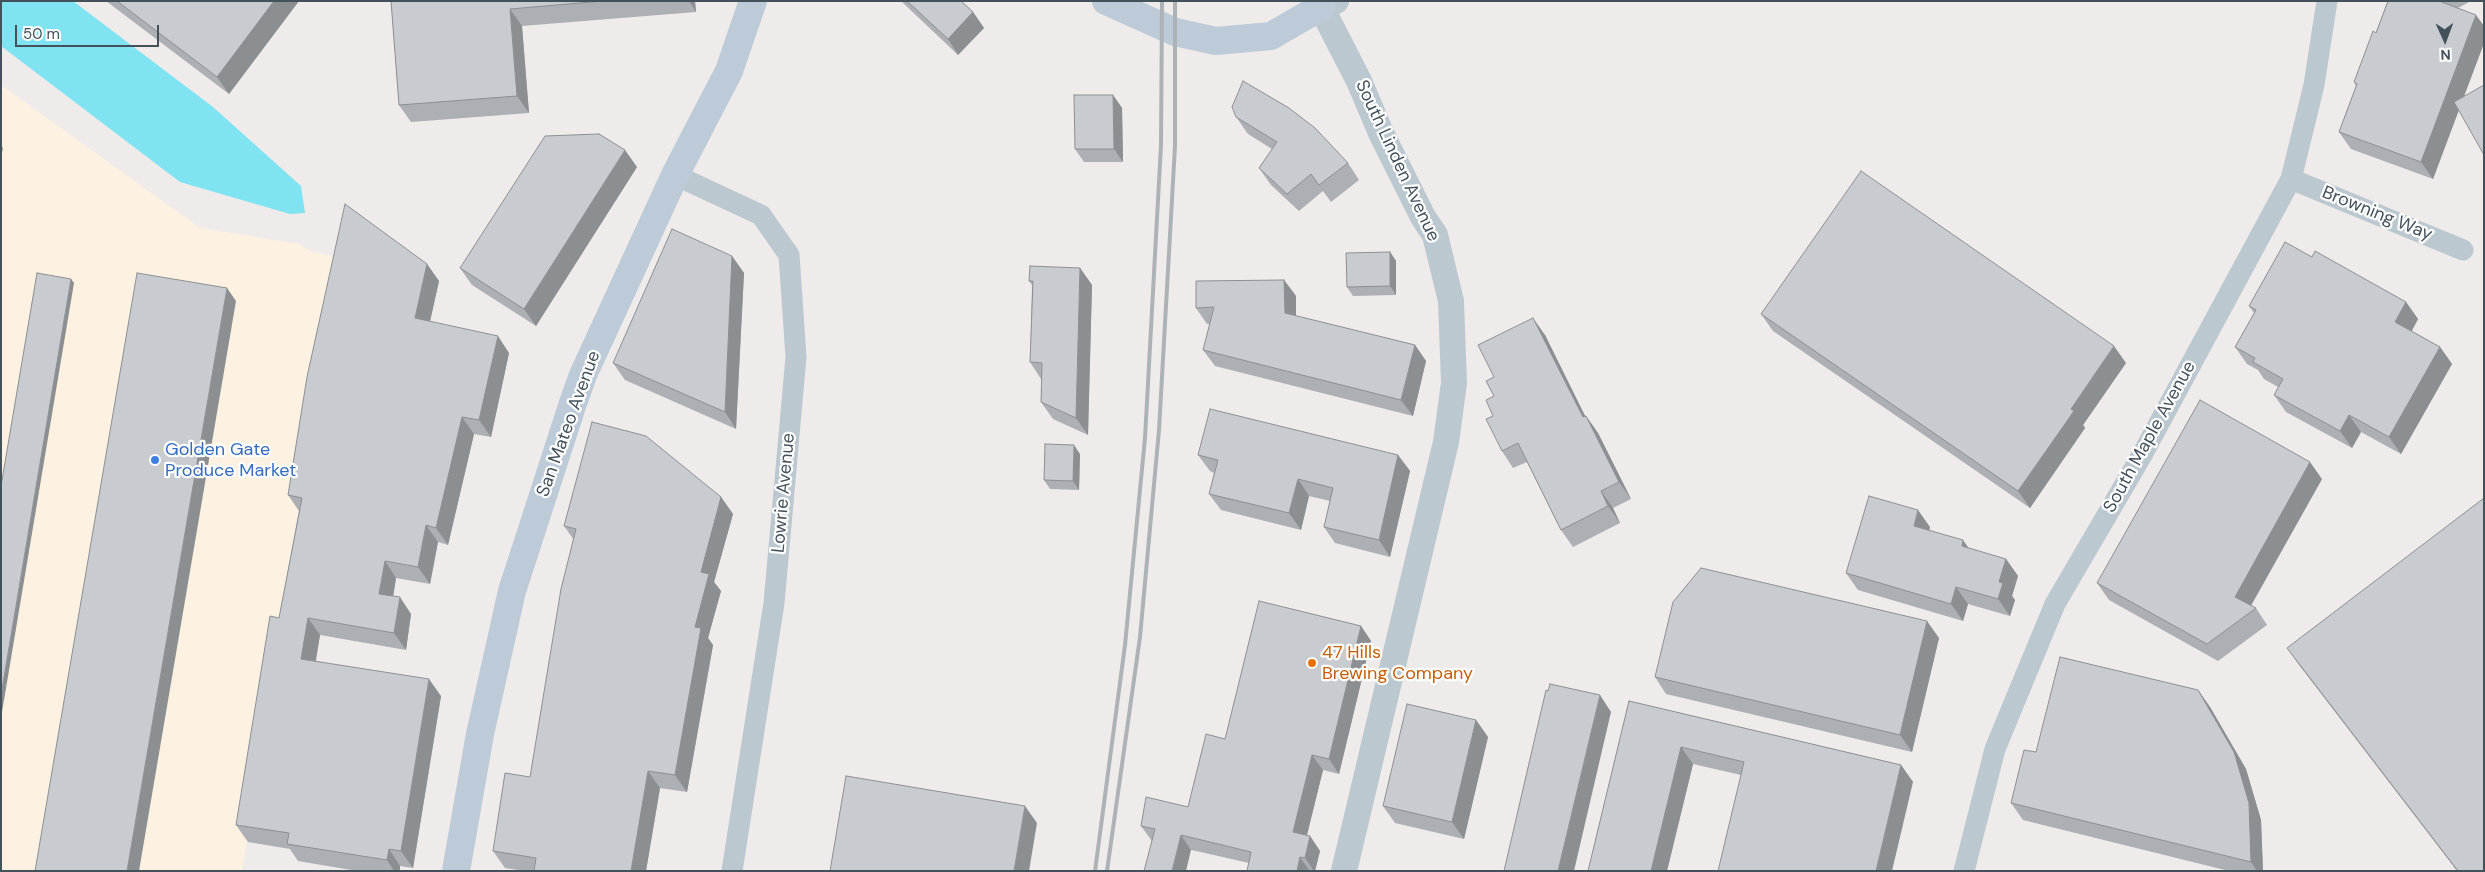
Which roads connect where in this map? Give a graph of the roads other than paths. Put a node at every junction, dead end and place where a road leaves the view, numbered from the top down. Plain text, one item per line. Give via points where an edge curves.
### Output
1 (753, 1) edge
2 (1106, 1) edge
3 (2326, 1) edge
4 (1325, 3) edge
5 (675, 175) junction
6 (2291, 179) junction
7 (2463, 250) dead end
8 (456, 871) edge
9 (732, 871) edge
10 (1344, 871) edge
11 (1964, 871) edge

1 - 5 main road, San Mateo Avenue via 728,71
2 - 4 main road, South Linden Avenue via 1175,32 1216,41 1272,36
3 - 6 street, South Maple Avenue via 2314,85
4 - 10 street, South Linden Avenue via 1381,133 1435,235 1453,323 1454,383 1446,442
5 - 8 main road, San Mateo Avenue via 583,376 512,591 480,734
5 - 9 street, Lowrie Avenue via 761,215 788,255 796,357 774,603
6 - 7 street, Browning Way
6 - 11 street, South Maple Avenue via 2142,456 2055,604 1995,749

